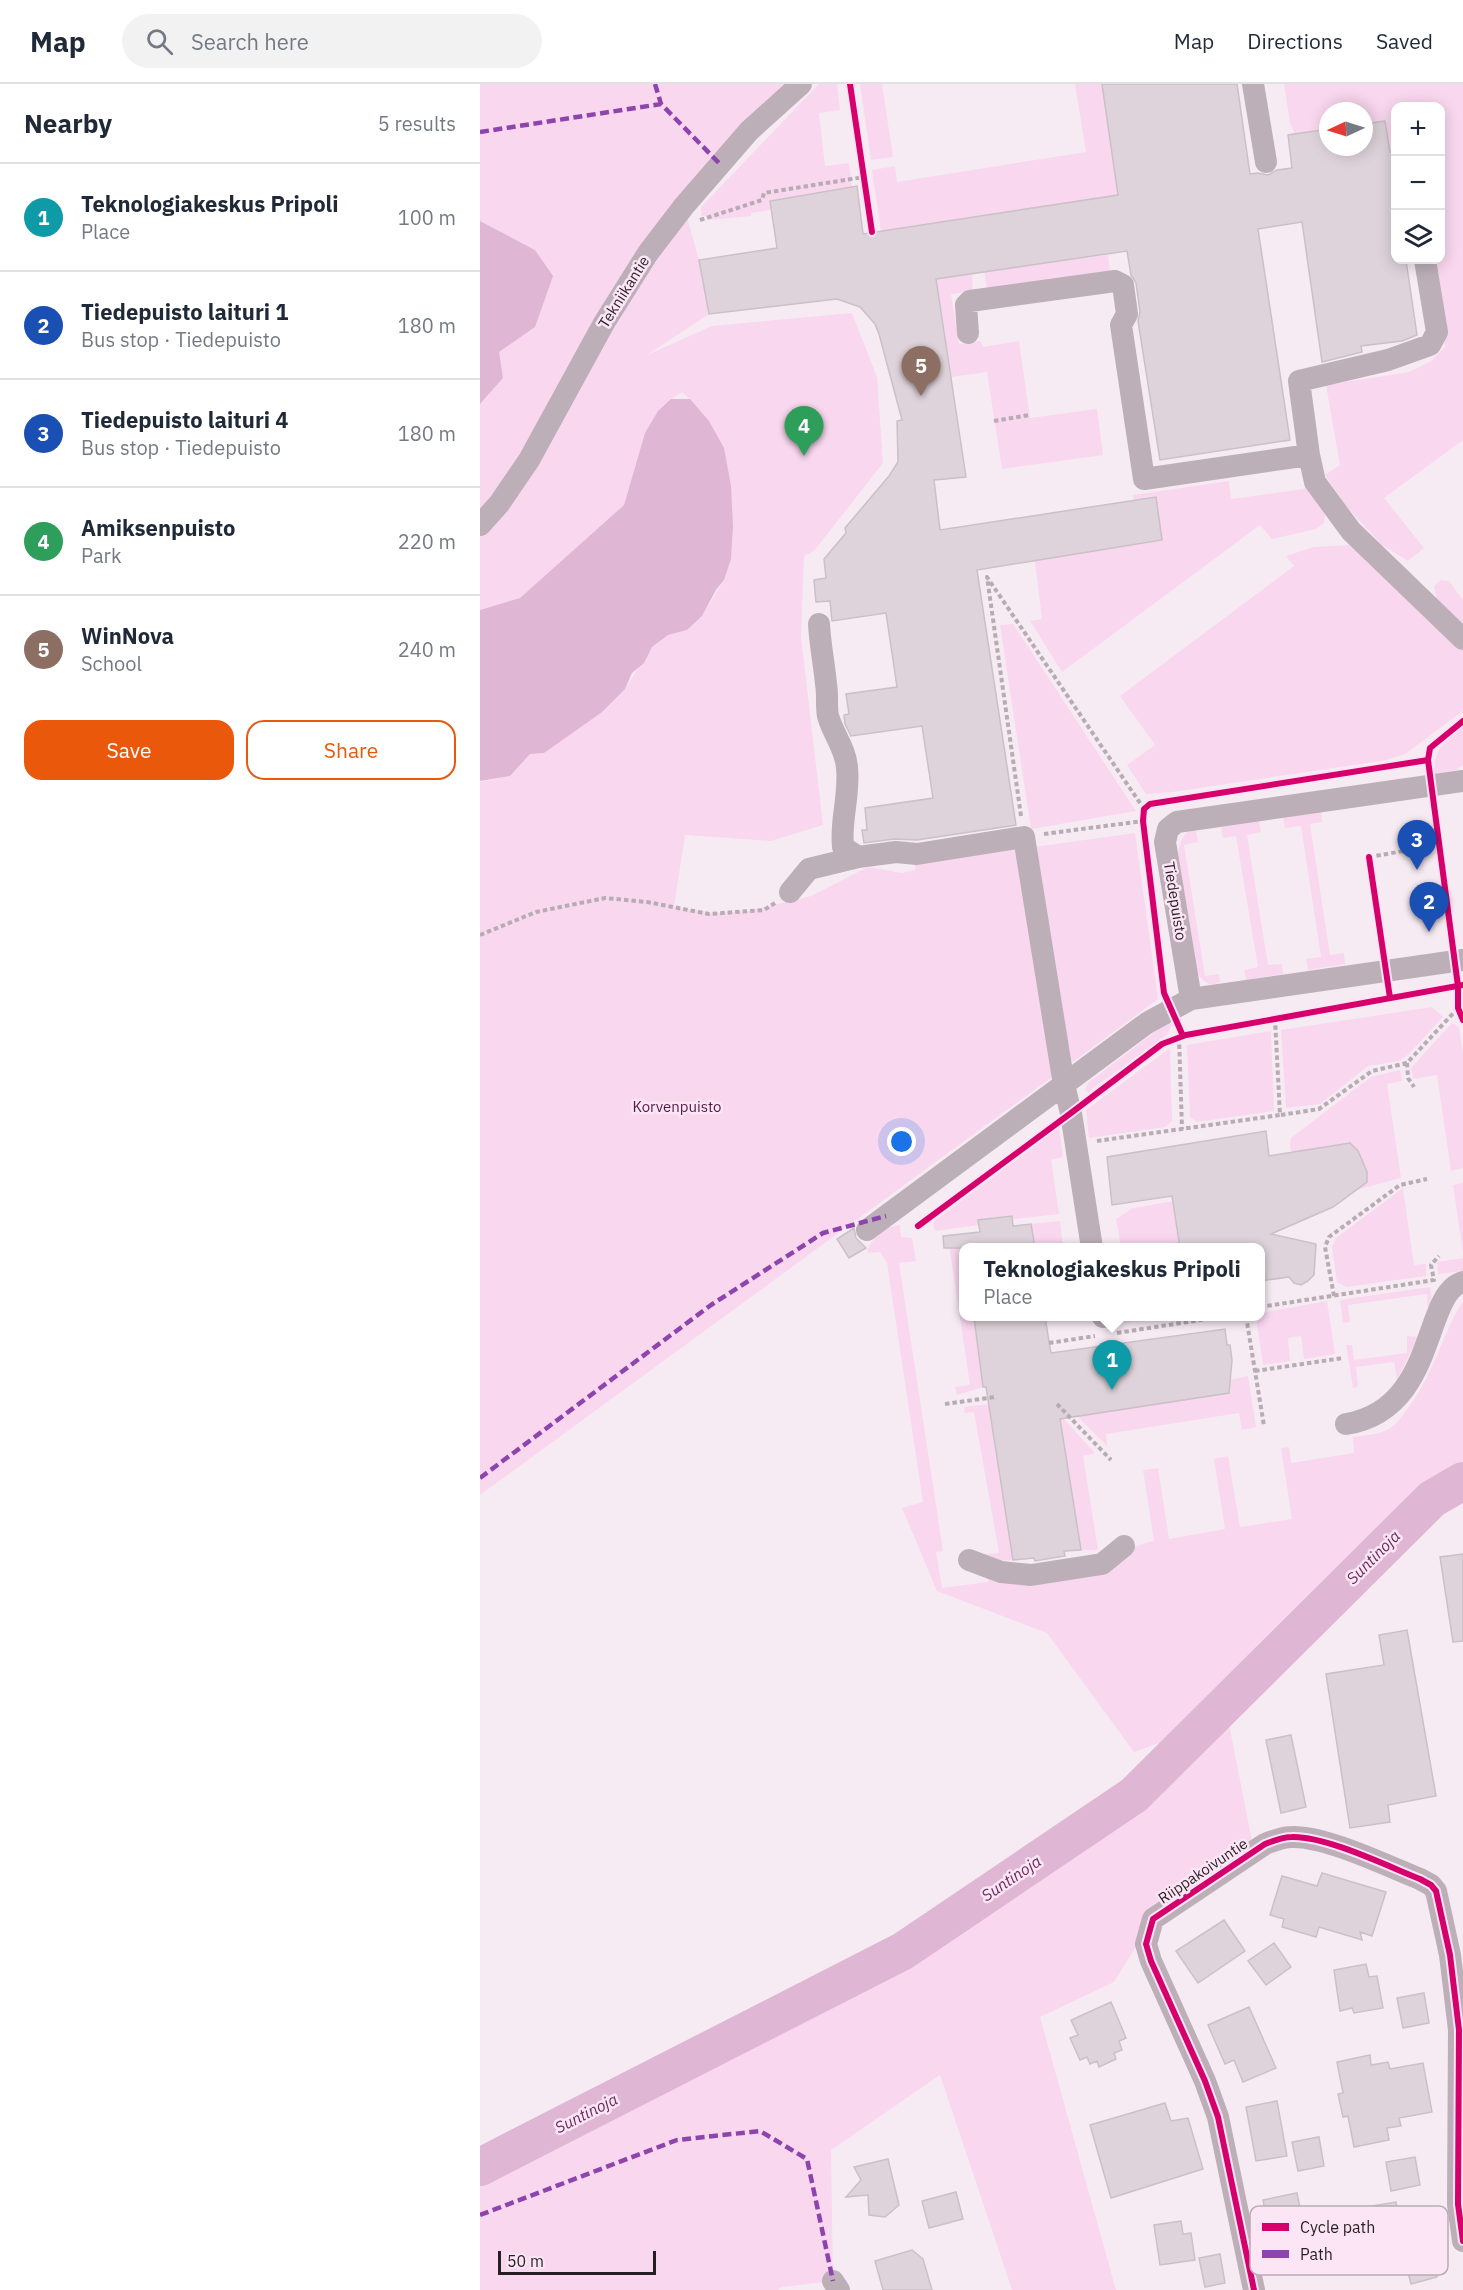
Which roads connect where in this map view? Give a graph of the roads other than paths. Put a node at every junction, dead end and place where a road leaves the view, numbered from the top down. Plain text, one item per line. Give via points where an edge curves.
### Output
1 (801, 84) edge
2 (1253, 84) edge
3 (1266, 162) dead end
4 (1426, 264) edge
5 (968, 333) dead end
6 (1309, 455) junction
7 (480, 525) edge
8 (819, 624) dead end
9 (1463, 639) edge
10 (1463, 781) edge
11 (858, 857) junction
12 (790, 892) road end
13 (1463, 960) edge
14 (1191, 999) junction
15 (1064, 1085) junction
16 (867, 1230) dead end
17 (1091, 1243) edge
18 (1463, 1282) edge
19 (1346, 1424) dead end
20 (1124, 1546) dead end
21 (969, 1560) dead end
22 (1463, 2241) edge
23 (1250, 2271) edge
24 (1251, 2275) edge
25 (1254, 2290) edge

1 - 7 street, Tekniikantie via 749,131 689,214 648,253 604,323 529,460
2 - 3 street
4 - 6 street via 1437,332 1430,345 1388,360 1299,381
5 - 6 street via 966,305 970,301 1115,280 1123,285 1126,314 1121,325 1144,478
6 - 9 street via 1315,482 1351,531
8 - 11 street via 827,712 847,766 843,847
10 - 14 street, Tiedepuisto via 1177,822 1168,829 1165,842
11 - 12 street via 809,869
11 - 15 street via 896,852 917,854 1024,837
13 - 14 street
14 - 15 street via 1147,1023
15 - 16 street
15 - 17 street
18 - 19 street via 1447,1294 1403,1392 1382,1412
20 - 21 street via 1102,1564 1031,1575 1001,1572
22 - 23 street, Riippakoivuntie via 1458,2204 1459,2030 1436,1891 1420,1879 1340,1847 1281,1838 1264,1844 1153,1919 1146,1944 1218,2117
24 - 25 street, Riippakoivuntie

